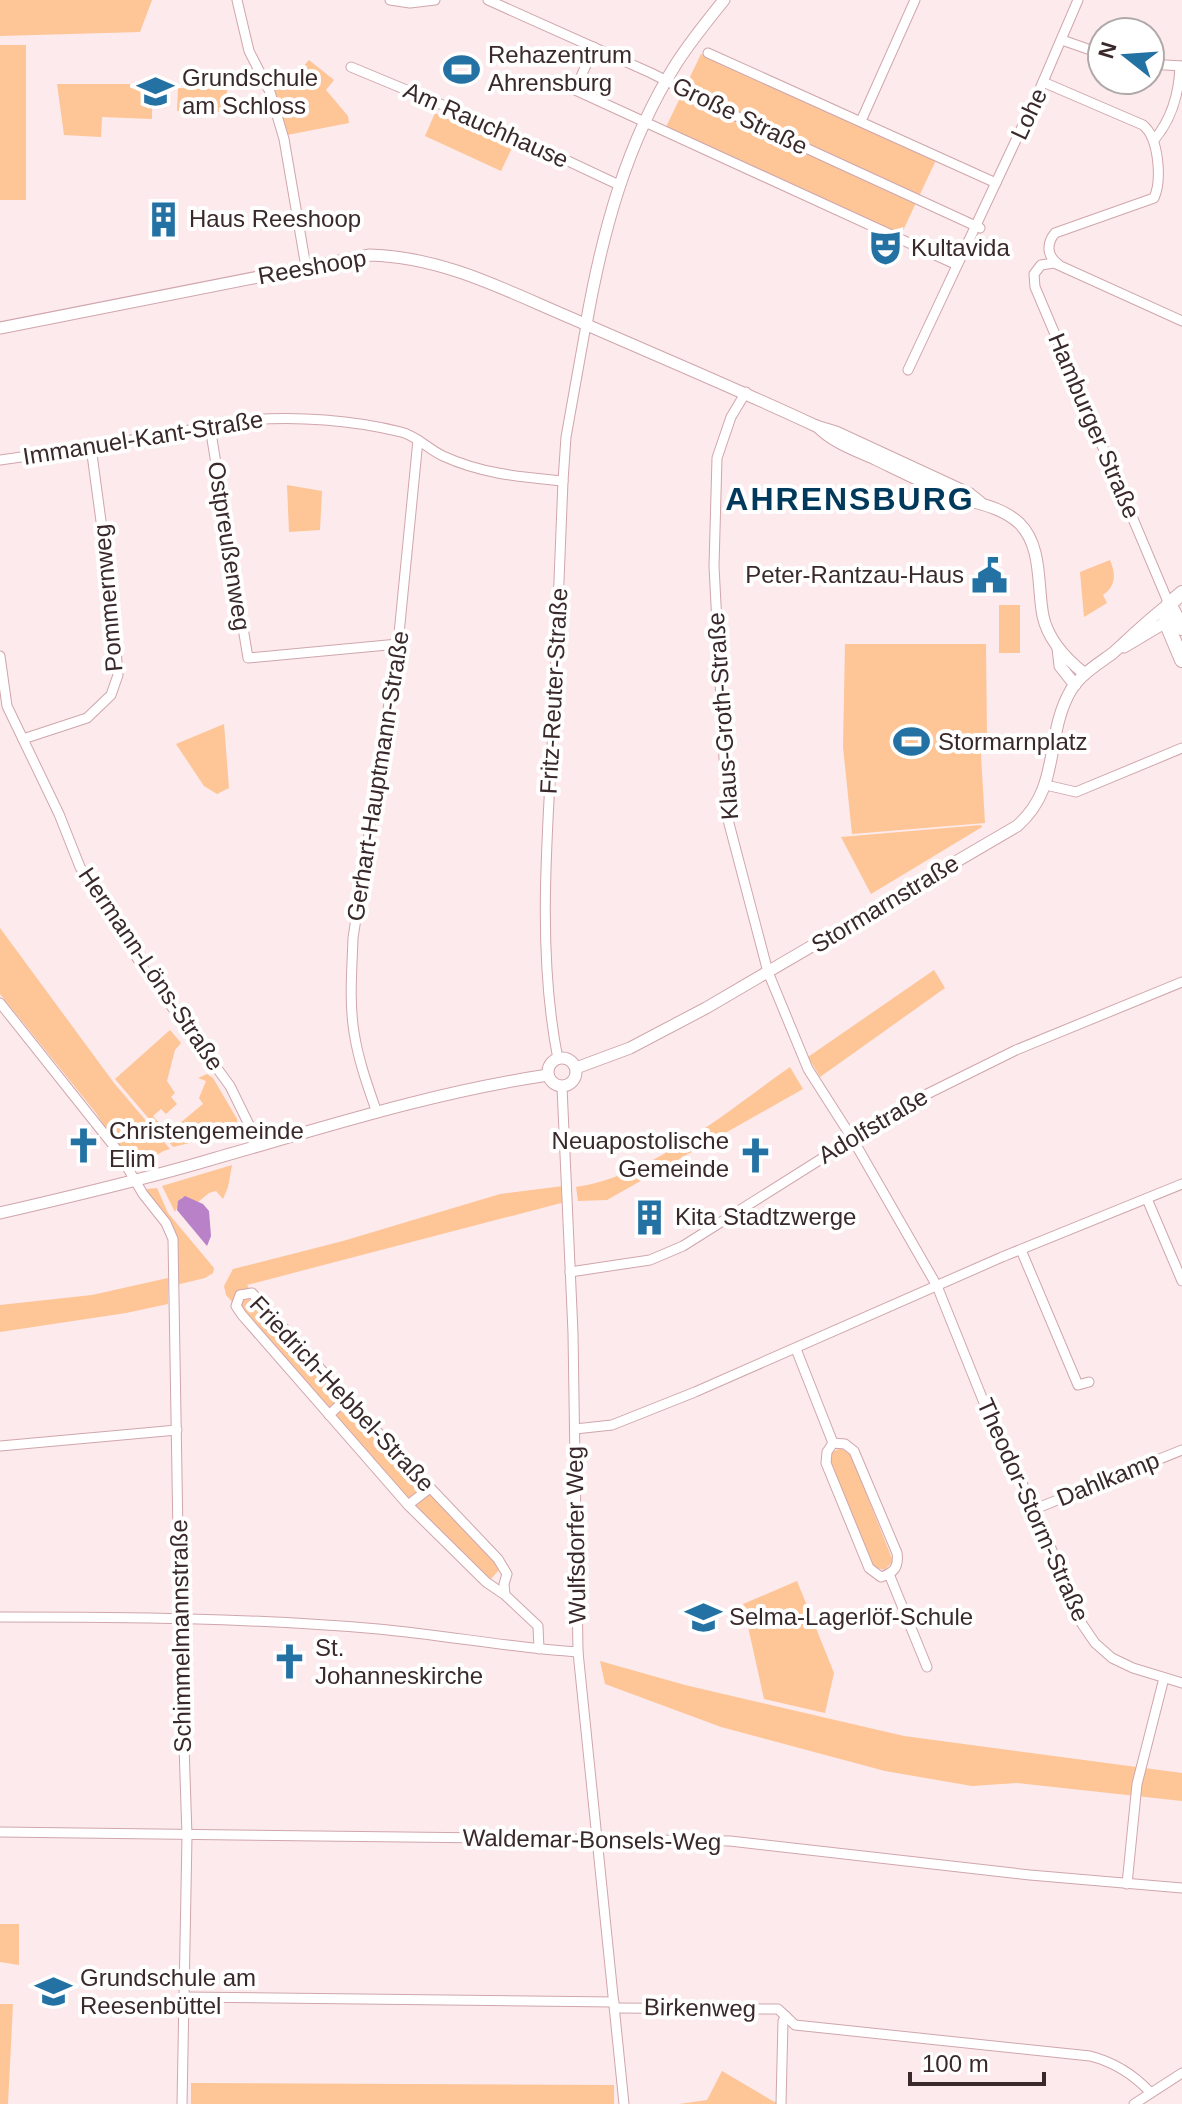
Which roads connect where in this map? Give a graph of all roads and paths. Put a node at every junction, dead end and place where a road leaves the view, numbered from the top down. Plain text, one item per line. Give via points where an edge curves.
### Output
1 (237, 0) edge
2 (390, 0) edge
3 (435, 0) edge
4 (488, 0) edge
5 (724, 0) edge
6 (915, 0) edge
7 (1078, 0) edge
8 (1062, 40) junction
9 (594, 47) junction
10 (1086, 48) edge
11 (708, 53) dead end
12 (1181, 66) edge
13 (351, 67) dead end
14 (666, 81) junction
15 (1043, 82) junction
16 (861, 121) junction
17 (645, 124) junction
18 (1154, 140) junction
19 (996, 183) junction
20 (619, 185) junction
21 (978, 227) junction
22 (1058, 264) junction
23 (957, 265) junction
24 (306, 267) junction
25 (1182, 321) edge
26 (586, 325) junction
27 (0, 328) edge
28 (908, 370) dead end
29 (746, 392) junction
30 (210, 427) junction
31 (418, 440) junction
32 (91, 447) junction
33 (0, 460) edge
34 (563, 481) junction
35 (1182, 593) edge
36 (1175, 616) edge
37 (398, 644) junction
38 (1058, 647) junction
39 (1113, 653) junction
40 (0, 656) edge
41 (1182, 660) edge
42 (1085, 674) junction
43 (1075, 685) junction
44 (23, 739) junction
45 (1182, 748) edge
46 (1046, 785) junction
47 (768, 972) junction
48 (1182, 982) edge
49 (0, 1003) edge
50 (558, 1059) junction
51 (576, 1068) junction
52 (548, 1075) junction
53 (562, 1087) junction
54 (376, 1110) junction
55 (852, 1138) junction
56 (259, 1145) junction
57 (134, 1181) junction
58 (1182, 1184) edge
59 (1147, 1199) junction
60 (0, 1213) edge
61 (1021, 1250) junction
62 (570, 1272) junction
63 (1182, 1281) edge
64 (937, 1286) junction
65 (796, 1349) junction
66 (1089, 1382) dead end
67 (347, 1398) junction
68 (329, 1415) junction
69 (575, 1429) junction
70 (177, 1430) junction
71 (833, 1443) junction
72 (0, 1446) edge
73 (1182, 1450) edge
74 (430, 1488) junction
75 (408, 1505) junction
76 (1035, 1509) junction
77 (889, 1574) junction
78 (505, 1595) junction
79 (0, 1617) edge
80 (180, 1617) junction
81 (539, 1649) junction
82 (578, 1652) junction
83 (927, 1667) dead end
84 (1164, 1678) junction
85 (1182, 1683) edge
86 (0, 1832) edge
87 (187, 1836) junction
88 (598, 1839) junction
89 (1127, 1884) junction
90 (1182, 1888) edge
91 (183, 1997) junction
92 (615, 2005) junction
93 (786, 2016) junction
94 (1182, 2073) edge
95 (1150, 2092) junction
96 (182, 2104) edge
97 (624, 2104) edge
98 (781, 2104) edge
99 (1134, 2104) edge

1 - 24 street via 249,51 270,92 284,139
2 - 3 street
4 - 9 street, Große Straße
5 - 14 street
6 - 16 street
7 - 8 street, Lohe
8 - 10 street
8 - 15 street, Lohe
9 - 14 street, Große Straße
9 - 17 street, Große Straße via 575,90
11 - 16 street, Große Straße
12 - 18 street via 1174,117
13 - 20 street, Am Rauchhause
14 - 17 street
14 - 21 street, Große Straße
15 - 18 street via 1139,123
15 - 19 street, Lohe
16 - 19 street, Große Straße
17 - 20 street
17 - 23 street, Große Straße
18 - 22 street via 1157,193 1148,203 1055,233 1049,249
19 - 21 street, Lohe
20 - 26 street
21 - 23 street, Lohe
22 - 25 street
22 - 36 street, Hamburger Straße via 1039,267 1035,287
23 - 28 street, Lohe
24 - 26 street, Reeshoop via 370,255 426,261 468,273
24 - 27 street, Reeshoop
26 - 29 street, Reeshoop
26 - 34 street, Fritz-Reuter-Straße
29 - 38 street, Reeshoop via 1016,520 1027,534 1043,617
29 - 47 street, Klaus-Groth-Straße via 726,427 717,458 714,566 727,816
30 - 31 street, Immanuel-Kant-Straße via 289,419 380,428
30 - 32 street, Immanuel-Kant-Straße
30 - 37 street, Ostpreußenweg via 248,658
31 - 34 street, Immanuel-Kant-Straße via 480,470
31 - 37 street, Gerhart-Hauptmann-Straße
32 - 33 street, Immanuel-Kant-Straße
32 - 44 street, Pommernweg via 118,675 111,695 87,718
34 - 50 street, Fritz-Reuter-Straße via 547,840 547,938
35 - 36 main road
36 - 39 street
36 - 39 street via 1136,630
36 - 41 main road, Hamburger Straße
37 - 54 street, Gerhart-Hauptmann-Straße via 360,884 351,979 357,1049
38 - 42 street
38 - 43 street, Reeshoop via 1060,666
39 - 42 street
40 - 44 street, Hermann-Löns-Straße via 7,706
42 - 43 street
43 - 46 street via 1059,722
44 - 56 street, Hermann-Löns-Straße via 95,895 230,1086
45 - 46 street via 1076,792
46 - 47 street, Stormarnstraße via 1028,816 1014,828
47 - 51 street, Stormarnstraße via 652,1037
47 - 55 street, Klaus-Groth-Straße via 808,1069
48 - 55 street, Adolfstraße via 1016,1050
49 - 57 street, Schimmelmannstraße via 117,1150
50 - 51 street via 568,1059
50 - 52 street
51 - 53 street via 574,1080
52 - 53 street
52 - 54 street
53 - 62 street
54 - 56 street
55 - 62 street, Adolfstraße via 683,1246 650,1260
55 - 64 street, Klaus-Groth-Straße
56 - 57 street
57 - 60 street
57 - 70 street, Schimmelmannstraße via 173,1239
58 - 59 street, Wulfsdorfer Weg
59 - 61 street, Wulfsdorfer Weg
59 - 63 street
61 - 64 street, Wulfsdorfer Weg
61 - 66 street via 1078,1385
62 - 69 street
64 - 65 street, Wulfsdorfer Weg
64 - 76 street, Theodor-Storm-Straße via 995,1430
65 - 69 street, Wulfsdorfer Weg via 612,1425
65 - 71 street
67 - 68 street
67 - 68 street, Friedrich-Hebbel-Straße via 252,1293 240,1295 236,1306 242,1315
67 - 74 street, Friedrich-Hebbel-Straße
68 - 75 street, Friedrich-Hebbel-Straße
69 - 82 street, Wulfsdorfer Weg
70 - 72 street
70 - 80 street, Schimmelmannstraße
71 - 77 street via 826,1463 869,1568 881,1577
71 - 77 street via 854,1451 899,1562
73 - 76 street, Dahlkamp
74 - 75 street
74 - 78 street, Friedrich-Hebbel-Straße via 505,1568
75 - 78 street, Friedrich-Hebbel-Straße
76 - 84 street, Theodor-Storm-Straße via 1082,1624 1095,1643 1112,1658
77 - 83 street
78 - 81 street, Friedrich-Hebbel-Straße via 538,1626
79 - 80 street
80 - 81 street via 378,1629
80 - 87 street, Schimmelmannstraße
81 - 82 street
82 - 88 street, Wulfsdorfer Weg
84 - 85 street, Theodor-Storm-Straße
84 - 89 street via 1137,1784
86 - 87 street, Waldemar-Bonsels-Weg
87 - 88 street, Waldemar-Bonsels-Weg
87 - 91 street, Schimmelmannstraße
88 - 89 street, Waldemar-Bonsels-Weg via 730,1841
88 - 92 street, Wulfsdorfer Weg
89 - 90 street, Waldemar-Bonsels-Weg
91 - 92 street, Birkenweg
91 - 96 street, Schimmelmannstraße
92 - 93 street, Birkenweg via 778,2009
92 - 97 street, Wulfsdorfer Weg
93 - 95 street, Birkenweg via 795,2025 1090,2056 1119,2068
93 - 98 street
94 - 95 street
95 - 99 street

